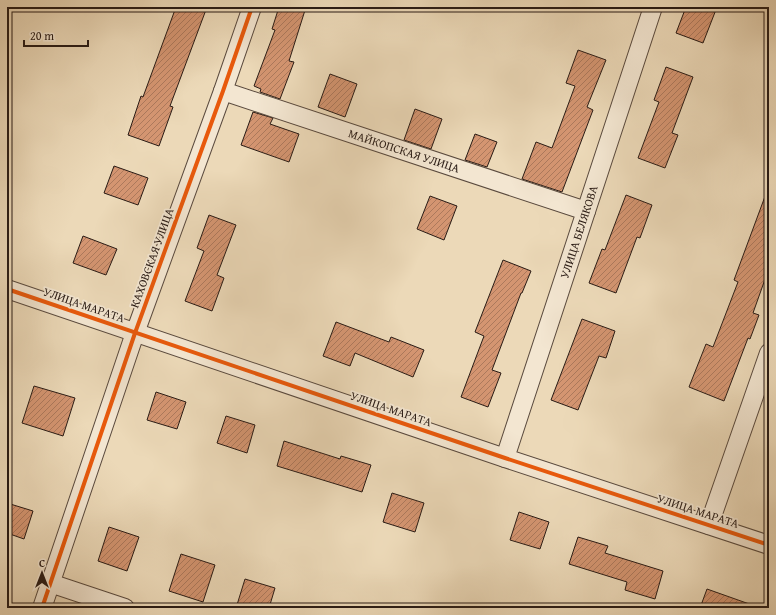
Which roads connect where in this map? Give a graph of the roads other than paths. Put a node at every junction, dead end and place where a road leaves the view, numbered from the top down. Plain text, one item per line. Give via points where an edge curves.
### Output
1 (252, 7) edge
2 (653, 7) edge
3 (223, 91) junction
4 (586, 211) junction
5 (7, 289) edge
6 (135, 333) junction
7 (769, 353) edge
8 (505, 458) junction
9 (709, 525) junction
10 (769, 545) edge
11 (50, 582) junction
12 (42, 608) edge
13 (125, 608) edge

1 - 3 street, КАХОВСКАЯ УЛИЦА
2 - 4 street, УЛИЦА БЕЛЯКОВА
3 - 4 street, МАЙКОПСКАЯ УЛИЦА
3 - 6 street, КАХОВСКАЯ УЛИЦА
4 - 8 street, УЛИЦА БЕЛЯКОВА
5 - 6 street, УЛИЦА МАРАТА
6 - 8 street, УЛИЦА МАРАТА
6 - 11 street, КАХОВСКАЯ УЛИЦА
7 - 9 street
8 - 9 street, УЛИЦА МАРАТА
9 - 10 street, УЛИЦА МАРАТА
11 - 12 street, КАХОВСКАЯ УЛИЦА
11 - 13 street

